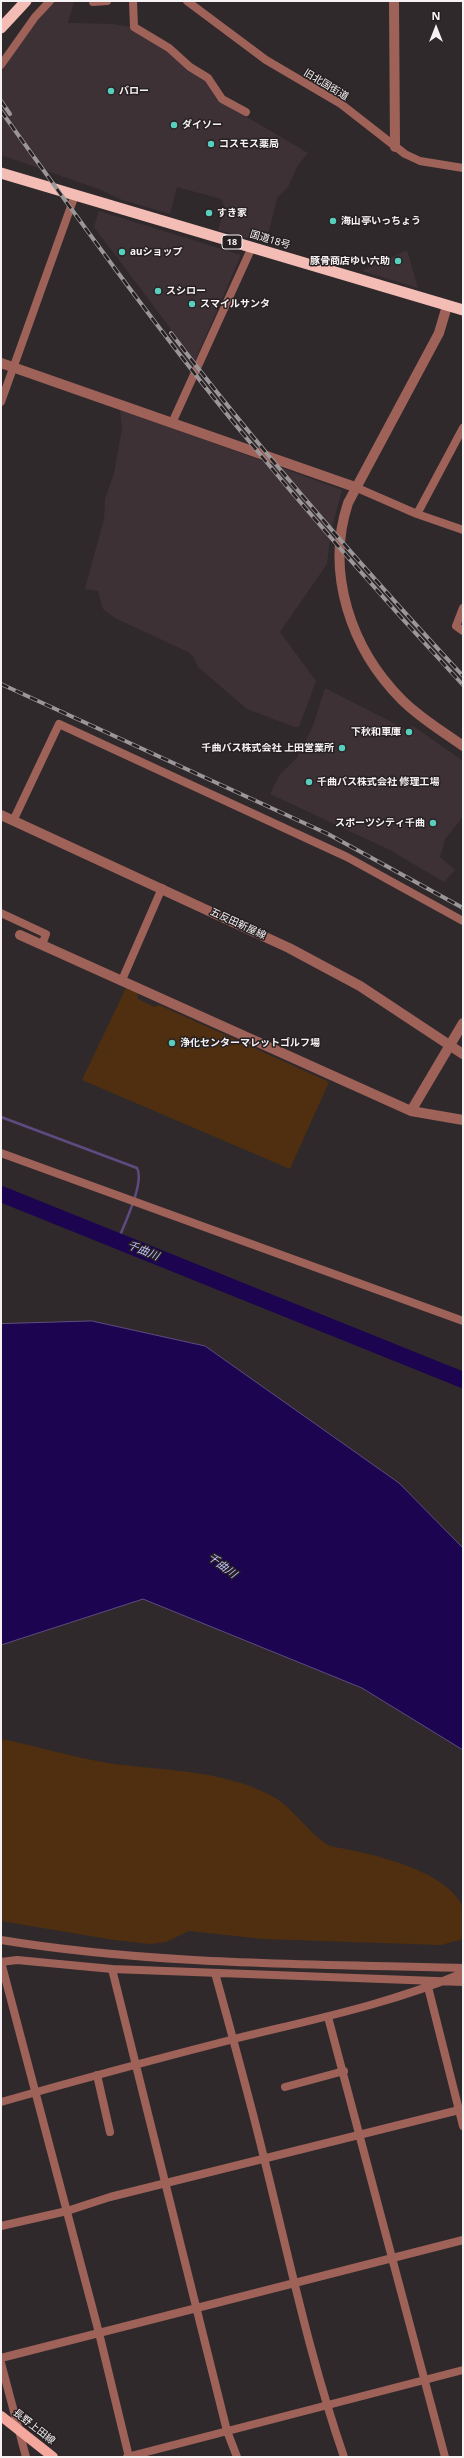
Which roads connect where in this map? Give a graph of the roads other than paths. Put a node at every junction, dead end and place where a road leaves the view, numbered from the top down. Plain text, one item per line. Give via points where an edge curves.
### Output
1 (16, 1) edge
2 (26, 1) edge
3 (50, 1) edge
4 (107, 1) edge
5 (133, 1) edge
6 (187, 1) edge
7 (394, 1) edge
8 (93, 2) edge
9 (1, 16) edge
10 (1, 28) edge
11 (1, 65) edge
12 (246, 112) dead end
13 (395, 147) junction
14 (463, 168) edge
15 (1, 172) edge
16 (75, 195) junction
17 (252, 248) junction
18 (447, 306) junction
19 (463, 310) edge
20 (1, 363) edge
21 (13, 367) junction
22 (1, 402) edge
23 (172, 423) junction
24 (463, 428) edge
25 (355, 487) junction
26 (417, 514) junction
27 (463, 530) edge
28 (463, 608) edge
29 (463, 631) edge
30 (463, 746) edge
31 (1, 815) edge
32 (13, 821) junction
33 (162, 888) junction
34 (1, 914) edge
35 (463, 921) edge
36 (20, 935) dead end
37 (42, 945) junction
38 (122, 980) junction
39 (463, 1022) edge
40 (449, 1044) junction
41 (463, 1054) edge
42 (411, 1111) junction
43 (463, 1120) edge
44 (1, 1153) edge
45 (463, 1321) edge
46 (1, 1940) edge
47 (1, 1962) edge
48 (463, 1968) edge
49 (112, 1969) junction
50 (215, 1973) junction
51 (463, 1973) edge
52 (441, 1982) junction
53 (463, 1982) edge
54 (428, 1987) junction
55 (328, 2017) junction
56 (234, 2039) junction
57 (136, 2065) junction
58 (344, 2071) junction
59 (97, 2076) junction
60 (285, 2087) dead end
61 (36, 2092) junction
62 (1, 2102) edge
63 (461, 2109) edge
64 (463, 2126) edge
65 (110, 2132) dead end
66 (359, 2135) junction
67 (265, 2159) junction
68 (166, 2183) junction
69 (66, 2211) junction
70 (1, 2226) edge
71 (463, 2240) edge
72 (393, 2258) junction
73 (293, 2283) junction
74 (197, 2308) junction
75 (100, 2333) junction
76 (1, 2358) edge
77 (1, 2363) edge
78 (463, 2370) edge
79 (425, 2380) junction
80 (326, 2405) junction
81 (1, 2416) edge
82 (19, 2430) junction
83 (227, 2431) junction
84 (26, 2457) edge
85 (53, 2457) edge
86 (128, 2457) edge
87 (237, 2457) edge
88 (344, 2457) edge
89 (445, 2457) edge

1 - 9 highway
2 - 10 highway
3 - 11 street via 35,17
4 - 8 street
5 - 12 street via 134,26 169,48 190,67 208,78 222,99
6 - 13 street, 旧北国街道 via 266,60 340,104
7 - 13 street
13 - 14 street, 旧北国街道 via 420,161
15 - 16 highway, 国道18号 / 18
16 - 17 highway, 国道18号 / 18
16 - 21 street
17 - 18 highway, 国道18号 / 18
17 - 23 street
18 - 19 highway, 国道18号 / 18
18 - 25 street via 439,333
20 - 21 street
21 - 22 street
21 - 23 street
23 - 25 street
24 - 26 street
25 - 26 street
25 - 30 street via 342,520 338,554 342,589 353,626 374,666 394,692 412,709
26 - 27 street
28 - 29 street via 456,626
31 - 32 street, 五反田新屋線
32 - 33 street, 五反田新屋線
32 - 35 street via 59,724 347,857
33 - 38 street
33 - 40 street, 五反田新屋線 via 289,948 354,983
34 - 37 street via 46,934
36 - 37 street
37 - 38 street
38 - 42 street
39 - 40 street
40 - 41 street, 五反田新屋線
40 - 42 street
42 - 43 street
44 - 45 street
46 - 48 street via 111,1954 249,1962
47 - 49 street via 17,1960
47 - 61 street
49 - 50 street
49 - 57 street
50 - 52 street
50 - 56 street
51 - 52 street
52 - 53 street
52 - 54 street
54 - 55 street
54 - 63 street
55 - 56 street
55 - 58 street
56 - 57 street
56 - 67 street
57 - 59 street
57 - 68 street
58 - 60 street
58 - 66 street
59 - 61 street
59 - 65 street
61 - 62 street
61 - 69 street
63 - 64 street
63 - 66 street
66 - 67 street
66 - 72 street
67 - 68 street
67 - 73 street
68 - 69 street
68 - 74 street
69 - 70 street
69 - 75 street
71 - 72 street
72 - 73 street
72 - 79 street
73 - 74 street
73 - 80 street
74 - 75 street
74 - 83 street
75 - 76 street
75 - 86 street
77 - 82 street
78 - 79 street
79 - 80 street
79 - 89 street
80 - 83 street
80 - 88 street
81 - 82 main road, 長野上田線
82 - 84 street
82 - 85 main road, 長野上田線
83 - 86 street
83 - 87 street

